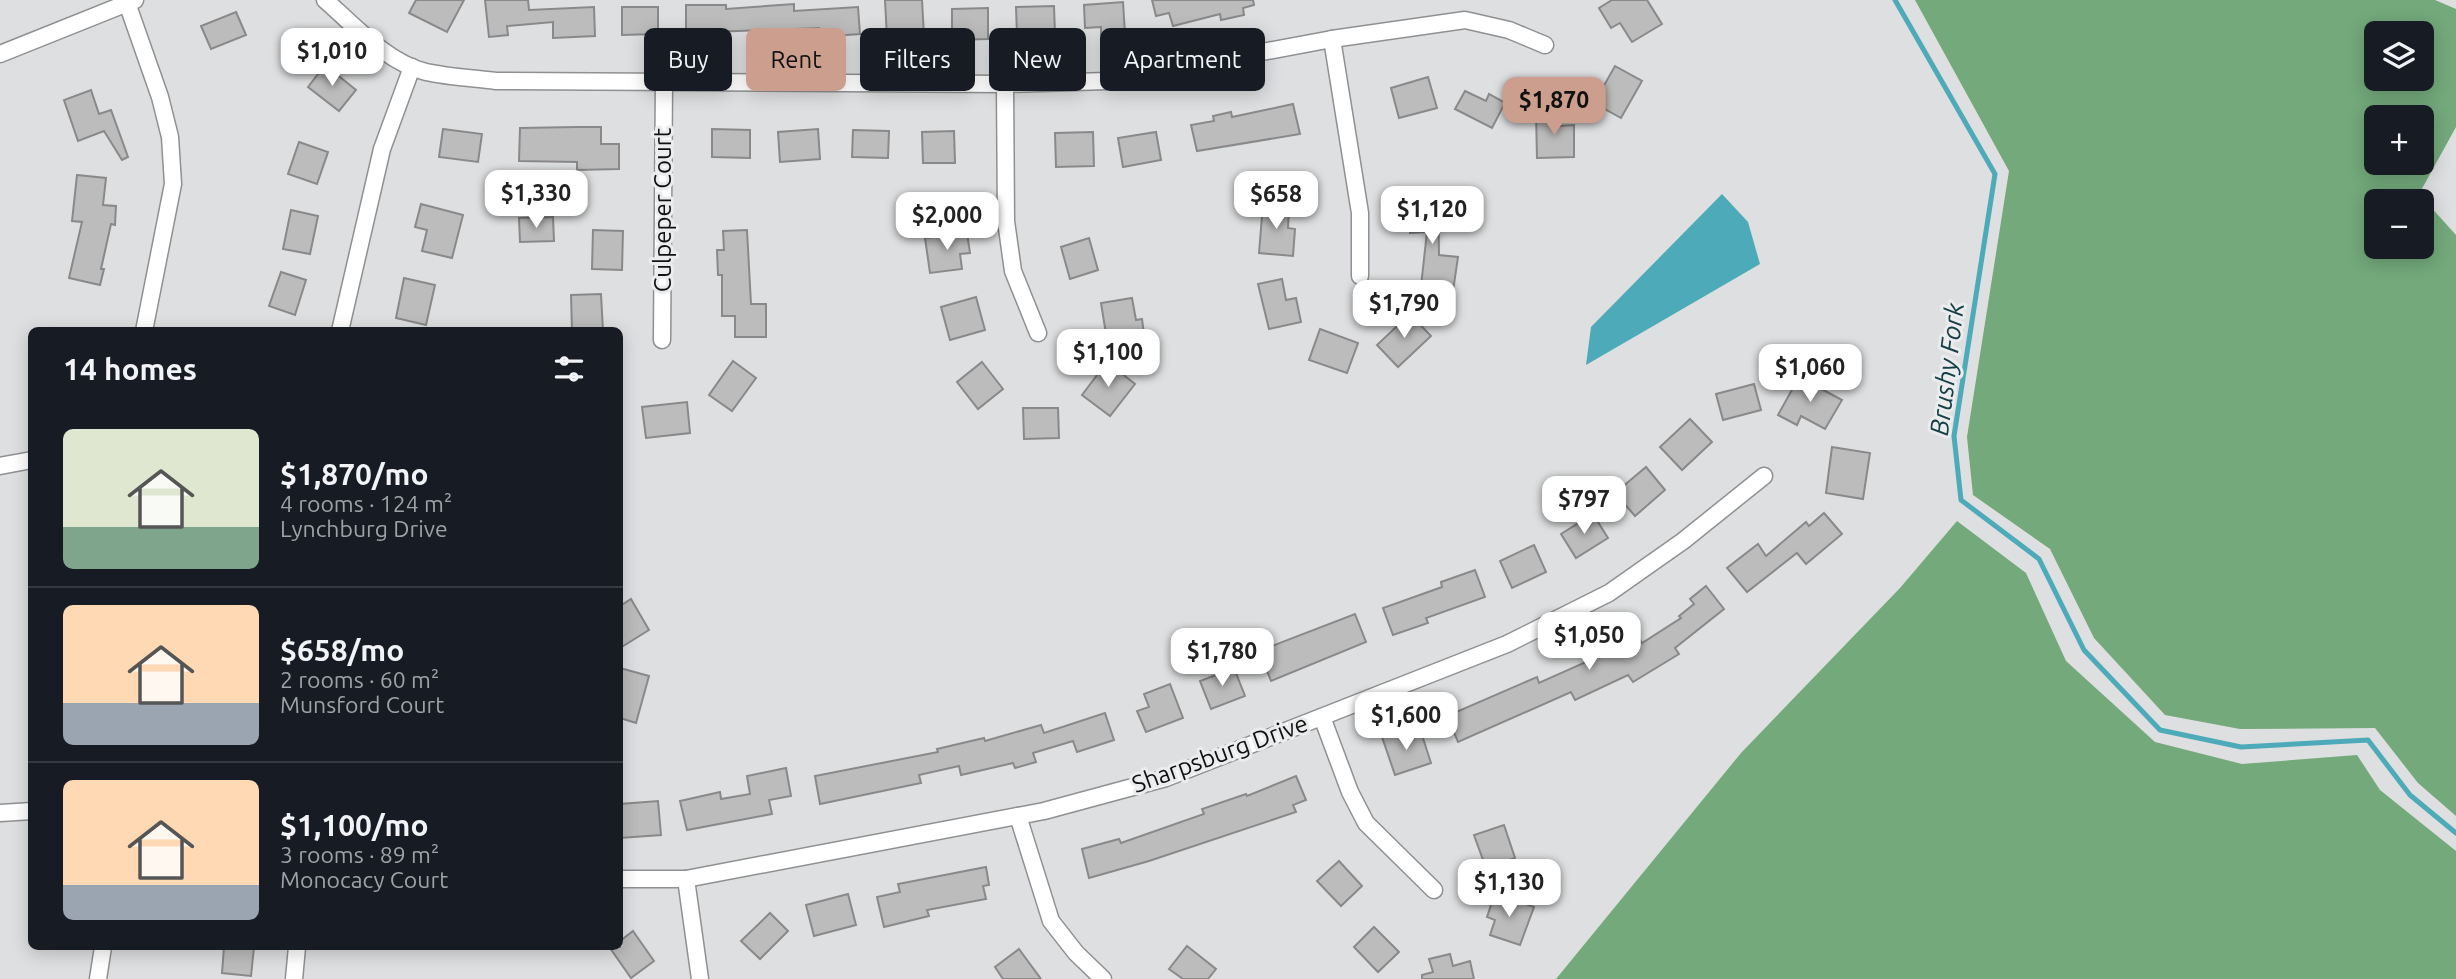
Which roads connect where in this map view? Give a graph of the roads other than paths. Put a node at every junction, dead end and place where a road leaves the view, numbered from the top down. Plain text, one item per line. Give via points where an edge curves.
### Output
1 (325, 0) edge
2 (130, 1) edge
3 (1332, 40) junction
4 (1545, 46) dead end
5 (0, 54) edge
6 (412, 67) junction
7 (644, 81) edge
8 (732, 82) edge
9 (1086, 82) edge
10 (989, 84) edge
11 (664, 91) edge
12 (1005, 91) edge
13 (1360, 276) dead end
14 (145, 327) edge
15 (341, 327) edge
16 (1038, 333) dead end
17 (662, 340) dead end
18 (28, 461) edge
19 (0, 466) edge
20 (1764, 476) dead end
21 (1322, 717) junction
22 (28, 811) edge
23 (0, 813) edge
24 (1018, 816) junction
25 (623, 879) edge
26 (686, 879) junction
27 (1434, 890) dead end
28 (103, 950) edge
29 (297, 950) edge
30 (98, 979) edge
31 (294, 979) edge
32 (700, 979) edge
33 (1103, 979) edge

1 - 6 street via 388,54
2 - 5 street
2 - 14 street via 167,124 173,184
3 - 4 street via 1465,20 1509,30
3 - 9 street
3 - 13 street via 1360,213
6 - 7 street via 496,81
6 - 15 street via 382,149
8 - 10 street
11 - 17 street, Culpeper Court
12 - 16 street via 1006,221 1013,271
18 - 19 street
20 - 21 street, Sharpsburg Drive via 1609,593 1507,644
21 - 24 street, Sharpsburg Drive via 1166,778
21 - 27 street via 1366,823
22 - 23 street
24 - 26 street, Sharpsburg Drive
24 - 33 street via 1051,921
25 - 26 street, Sharpsburg Drive
26 - 32 street
28 - 30 street
29 - 31 street

